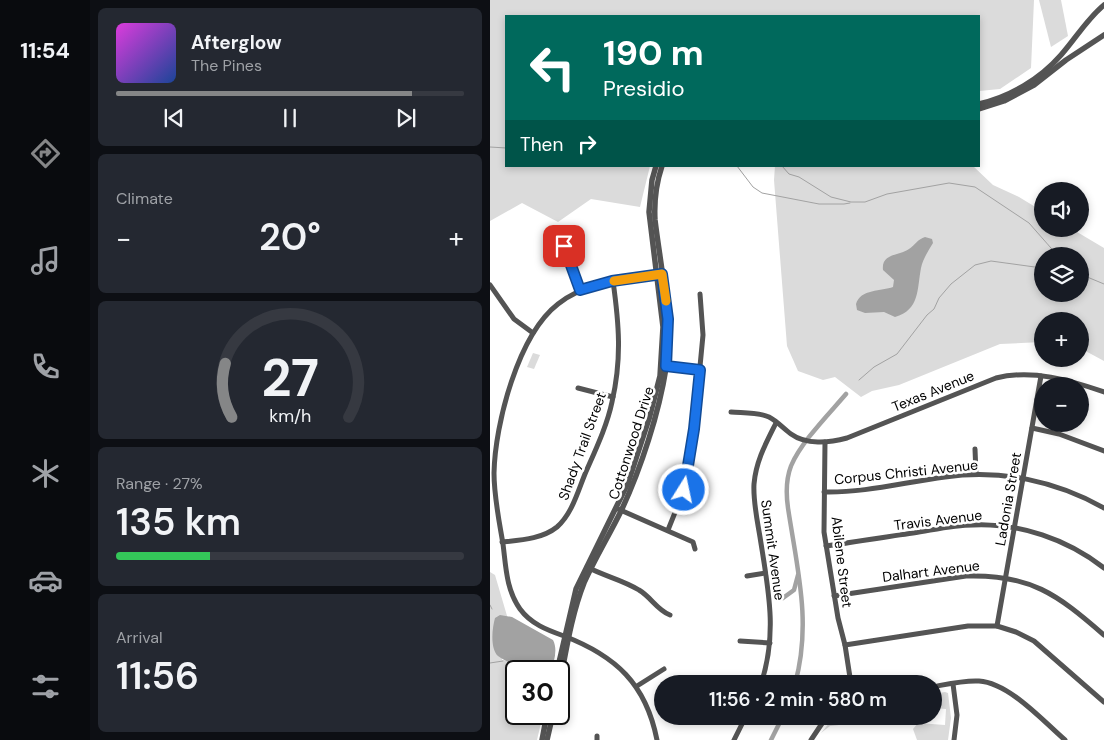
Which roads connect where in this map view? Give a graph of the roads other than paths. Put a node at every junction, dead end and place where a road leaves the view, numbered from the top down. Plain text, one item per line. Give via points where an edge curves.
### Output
1 (1104, 5) edge
2 (1104, 35) edge
3 (980, 104) edge
4 (980, 109) edge
5 (656, 167) edge
6 (662, 167) edge
7 (556, 237) dead end
8 (659, 274) junction
9 (612, 281) junction
10 (490, 285) edge
11 (580, 290) junction
12 (700, 294) dead end
13 (533, 333) junction
14 (664, 366) junction
15 (700, 370) junction
16 (1041, 376) junction
17 (578, 388) dead end
18 (1104, 392) edge
19 (613, 397) junction
20 (731, 412) dead end
21 (776, 423) junction
22 (1032, 428) junction
23 (824, 442) junction
24 (975, 449) dead end
25 (1104, 451) edge
26 (976, 474) junction
27 (1024, 478) junction
28 (824, 492) junction
29 (1104, 508) edge
30 (619, 509) junction
31 (1015, 528) junction
32 (668, 530) junction
33 (502, 542) junction
34 (826, 546) junction
35 (695, 549) dead end
36 (588, 568) junction
37 (1104, 568) edge
38 (765, 573) junction
39 (747, 576) dead end
40 (1006, 577) junction
41 (834, 596) junction
42 (670, 615) dead end
43 (997, 626) junction
44 (1104, 635) edge
45 (567, 637) junction
46 (740, 641) dead end
47 (770, 643) junction
48 (845, 645) junction
49 (560, 660) edge
50 (563, 660) edge
51 (664, 669) dead end
52 (762, 675) edge
53 (850, 675) edge
54 (953, 684) junction
55 (637, 686) junction
56 (942, 686) edge
57 (1104, 702) edge
58 (545, 725) edge
59 (550, 725) edge
60 (742, 725) edge
61 (821, 725) edge
62 (542, 740) edge
63 (547, 740) edge
64 (657, 740) edge
65 (734, 740) edge
66 (811, 740) edge
67 (954, 740) edge
68 (1065, 740) edge

1 - 3 street via 1045,70 1019,89
2 - 4 street via 1034,86
5 - 8 street, Cottonwood Drive via 649,212
6 - 8 street, Cottonwood Drive via 654,206
7 - 11 street via 564,246
8 - 9 street
8 - 14 street, Cottonwood Drive via 668,319
9 - 11 street
9 - 19 street, Shady Trail Street via 620,343
10 - 13 street via 514,319
11 - 13 street via 556,305
12 - 15 street via 703,335
13 - 33 street via 515,374 498,436 494,473
14 - 15 street
14 - 30 street, Cottonwood Drive via 653,423 634,479
15 - 32 street via 687,479
16 - 18 street, Texas Avenue via 1072,381
16 - 22 street, Ladonia Street
16 - 23 street, Texas Avenue via 1019,374 996,378 847,438
17 - 19 street
19 - 33 street, Shady Trail Street via 580,488 564,520 540,536
20 - 21 street, Texas Avenue via 764,415
21 - 23 street, Texas Avenue via 799,439
21 - 38 street, Summit Avenue via 762,451 754,482
22 - 25 street via 1059,434
22 - 27 street, Ladonia Street
23 - 28 street, Abilene Street
24 - 26 street
26 - 27 street, Corpus Christi Avenue
26 - 28 street, Corpus Christi Avenue via 851,492
27 - 29 street, Corpus Christi Avenue via 1068,490
27 - 31 street, Ladonia Street
28 - 34 street, Abilene Street
30 - 32 street
30 - 36 street, Cottonwood Drive
31 - 34 street, Travis Avenue via 985,524 959,526
31 - 37 street, Travis Avenue via 1053,538
31 - 40 street, Ladonia Street
32 - 35 street via 693,542
33 - 45 street via 508,585 517,604 533,622
34 - 41 street, Abilene Street
36 - 42 street via 636,588
36 - 45 street, Cottonwood Drive
38 - 39 street
38 - 47 street, Summit Avenue via 771,612
40 - 41 street, Dalhart Avenue via 966,576
40 - 43 street, Ladonia Street
40 - 44 street, Dalhart Avenue via 1050,593
41 - 48 street, Abilene Street
43 - 48 street via 968,626
43 - 57 street via 1034,641
45 - 49 street, Cottonwood Drive
45 - 50 street, Cottonwood Drive
45 - 55 street via 604,655
46 - 47 street
47 - 52 street, Summit Avenue
48 - 53 street, Abilene Street
51 - 55 street
54 - 56 street
54 - 67 street via 957,715
54 - 68 street via 980,681 1004,688
55 - 64 street
58 - 62 street
59 - 63 street
60 - 65 street
61 - 66 street

